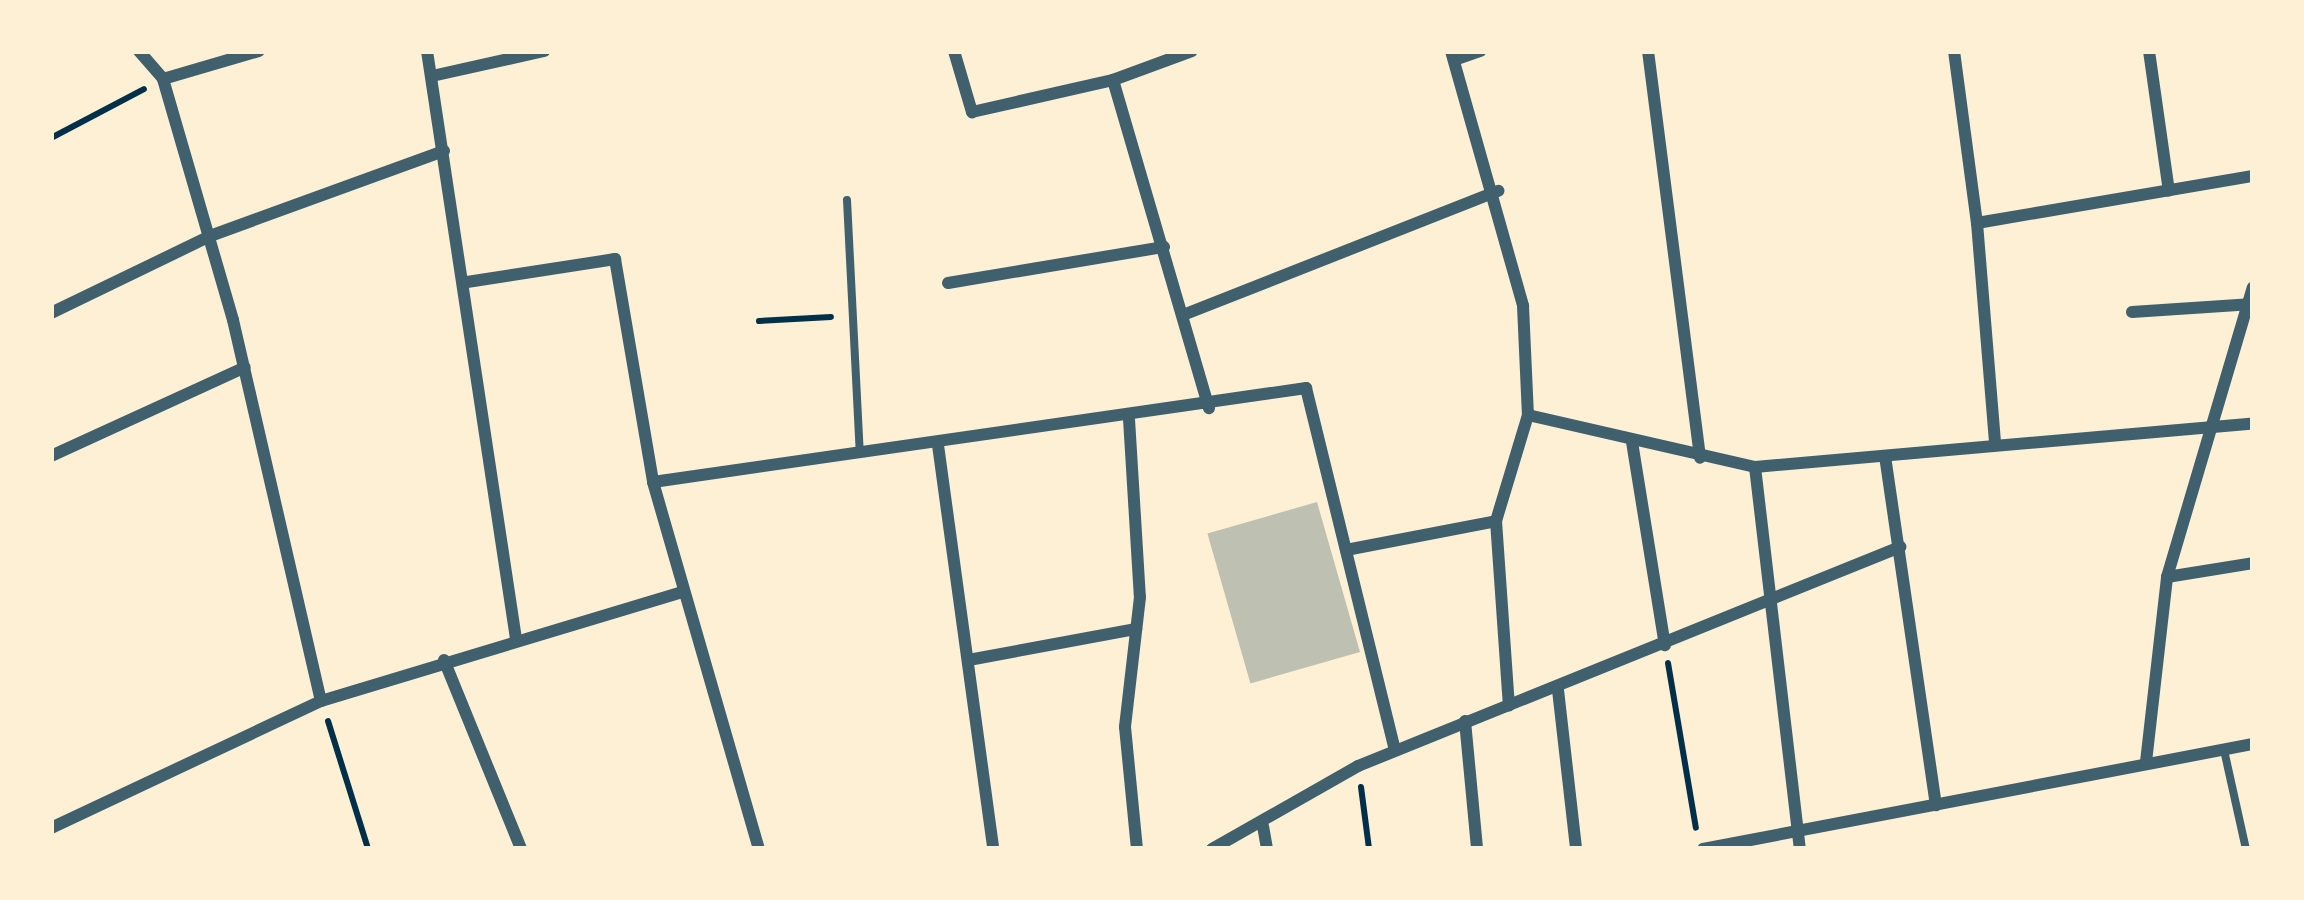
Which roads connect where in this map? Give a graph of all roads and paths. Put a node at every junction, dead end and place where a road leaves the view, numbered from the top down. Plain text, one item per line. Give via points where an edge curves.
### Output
1 (139, 51) edge
2 (259, 51) edge
3 (427, 51) edge
4 (544, 51) edge
5 (954, 51) edge
6 (1192, 51) edge
7 (1480, 51) edge
8 (1648, 51) edge
9 (1954, 51) edge
10 (2149, 51) edge
11 (1453, 55) edge
12 (432, 76) junction
13 (163, 79) junction
14 (1113, 80) junction
15 (51, 137) edge
16 (444, 151) junction
17 (2253, 176) edge
18 (2169, 190) junction
19 (1498, 191) junction
20 (847, 200) dead end
21 (1977, 223) junction
22 (210, 236) junction
23 (1164, 247) junction
24 (467, 282) junction
25 (947, 283) dead end
26 (2253, 287) edge
27 (2252, 303) edge
28 (2132, 312) dead end
29 (51, 313) edge
30 (853, 315) junction
31 (1183, 315) junction
32 (759, 321) dead end
33 (244, 367) junction
34 (1209, 408) junction
35 (1528, 415) junction
36 (1129, 419) junction
37 (2253, 423) edge
38 (2207, 424) junction
39 (1632, 442) junction
40 (938, 445) junction
41 (1995, 445) junction
42 (51, 456) edge
43 (860, 456) junction
44 (1885, 456) junction
45 (1700, 458) junction
46 (1755, 467) junction
47 (653, 482) junction
48 (1496, 520) junction
49 (1900, 547) junction
50 (1346, 550) junction
51 (2253, 562) edge
52 (2167, 577) junction
53 (679, 592) junction
54 (1769, 599) junction
55 (1136, 629) junction
56 (517, 639) junction
57 (1665, 645) junction
58 (974, 659) junction
59 (444, 660) junction
60 (1558, 690) junction
61 (322, 701) junction
62 (1509, 706) junction
63 (1465, 721) junction
64 (2253, 744) edge
65 (1395, 750) junction
66 (2224, 750) junction
67 (2146, 762) junction
68 (1358, 766) junction
69 (1936, 805) junction
70 (1263, 826) junction
71 (51, 828) edge
72 (1798, 832) junction
73 (368, 849) edge
74 (521, 849) edge
75 (759, 849) edge
76 (993, 849) edge
77 (1137, 849) edge
78 (1212, 849) edge
79 (1268, 849) edge
80 (1369, 849) edge
81 (1477, 849) edge
82 (1576, 849) edge
83 (1701, 849) edge
84 (1801, 849) edge
85 (2246, 849) edge

1 - 13 street
2 - 13 street
3 - 12 street
4 - 12 street
5 - 14 street via 972,112
6 - 14 street
7 - 11 street
8 - 45 street
9 - 21 street
10 - 18 street
11 - 19 street
12 - 16 street
13 - 15 path
13 - 22 street
14 - 23 street
16 - 22 street
16 - 24 street
17 - 18 street
18 - 21 street
19 - 31 street
19 - 35 street via 1522,306
20 - 30 lane
21 - 41 street
22 - 29 street
22 - 33 street
23 - 25 street
23 - 31 street
24 - 47 street via 615,259
24 - 56 street
26 - 27 street
27 - 28 street
27 - 38 street
30 - 32 path
30 - 43 lane
31 - 34 street
33 - 42 street
33 - 61 street
34 - 36 street
34 - 50 street via 1306,388
35 - 39 street
35 - 48 street
36 - 40 street
36 - 55 street
37 - 38 street
38 - 41 street
38 - 52 street
39 - 45 street
39 - 57 street
40 - 43 street
40 - 58 street
41 - 44 street
43 - 47 street
44 - 46 street
44 - 49 street
45 - 46 street
46 - 54 street
47 - 53 street
48 - 50 street
48 - 62 street
49 - 54 street
49 - 69 street
50 - 65 street
51 - 52 street
52 - 67 street
53 - 56 street
53 - 75 street
54 - 57 street
54 - 72 street
55 - 58 street
55 - 77 street via 1125,727
56 - 59 street
57 - 60 street
57 - 83 path
58 - 76 street
59 - 61 street
59 - 74 street
60 - 62 street
60 - 82 street
61 - 71 street
61 - 73 path
62 - 63 street
63 - 65 street
63 - 81 street
64 - 66 street
65 - 68 street
66 - 67 street
66 - 85 lane
67 - 69 street
68 - 70 street
68 - 80 path
69 - 72 street
70 - 78 street
70 - 79 street
72 - 83 street
72 - 84 street

